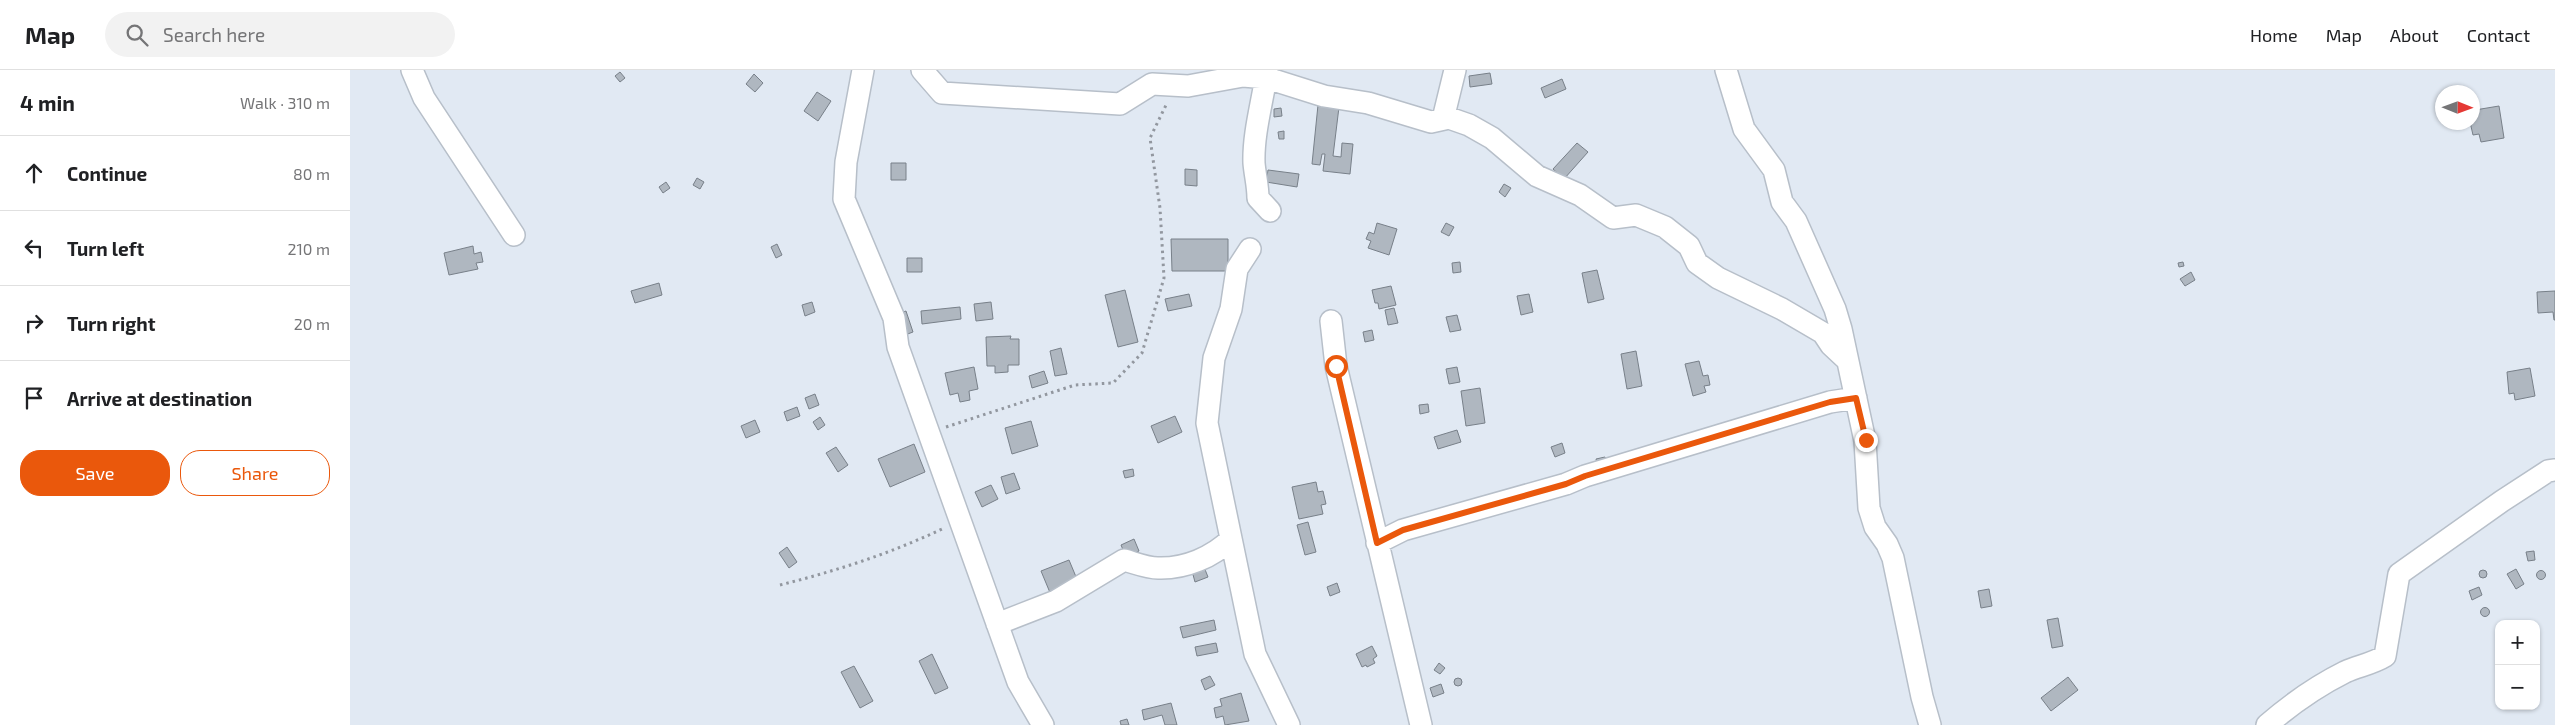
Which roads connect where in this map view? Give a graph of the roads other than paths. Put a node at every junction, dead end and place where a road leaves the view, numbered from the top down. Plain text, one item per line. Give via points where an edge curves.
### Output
1 (412, 70) edge
2 (863, 70) edge
3 (922, 70) edge
4 (1455, 70) edge
5 (1726, 70) edge
6 (1267, 74) edge
7 (1443, 119) junction
8 (1270, 211) dead end
9 (514, 235) dead end
10 (1250, 249) dead end
11 (1331, 321) dead end
12 (1846, 359) junction
13 (1856, 398) junction
14 (2555, 470) edge
15 (1231, 539) junction
16 (1377, 543) junction
17 (997, 624) junction
18 (1042, 725) edge
19 (1289, 725) edge
20 (1421, 725) edge
21 (1930, 725) edge
22 (2267, 725) edge

1 - 9 street via 424,98
2 - 17 street via 846,162 844,200 894,318 898,347
3 - 6 street via 942,93 1120,104 1152,84 1188,86
4 - 7 street
5 - 12 street via 1744,129 1774,170 1782,202 1796,221 1834,309
6 - 7 street via 1324,96 1368,103 1431,122
6 - 8 street via 1254,164 1258,198
7 - 12 street via 1449,118 1480,131 1537,176 1580,195 1613,218 1636,215 1665,227 1689,246 1698,262 1718,278 1823,333
10 - 15 street via 1237,269 1231,308 1214,358 1207,423
11 - 16 street via 1336,366
12 - 13 street
13 - 16 street via 1830,402 1566,484 1403,530
13 - 21 street via 1866,440 1870,508 1875,527 1893,558
14 - 22 street via 2548,471 2502,501 2399,574 2384,656 2374,663 2345,672 2290,705
15 - 17 street via 1219,552 1178,566 1157,568 1124,560 1056,602
15 - 19 street via 1255,654
16 - 20 street
17 - 18 street via 1018,682

